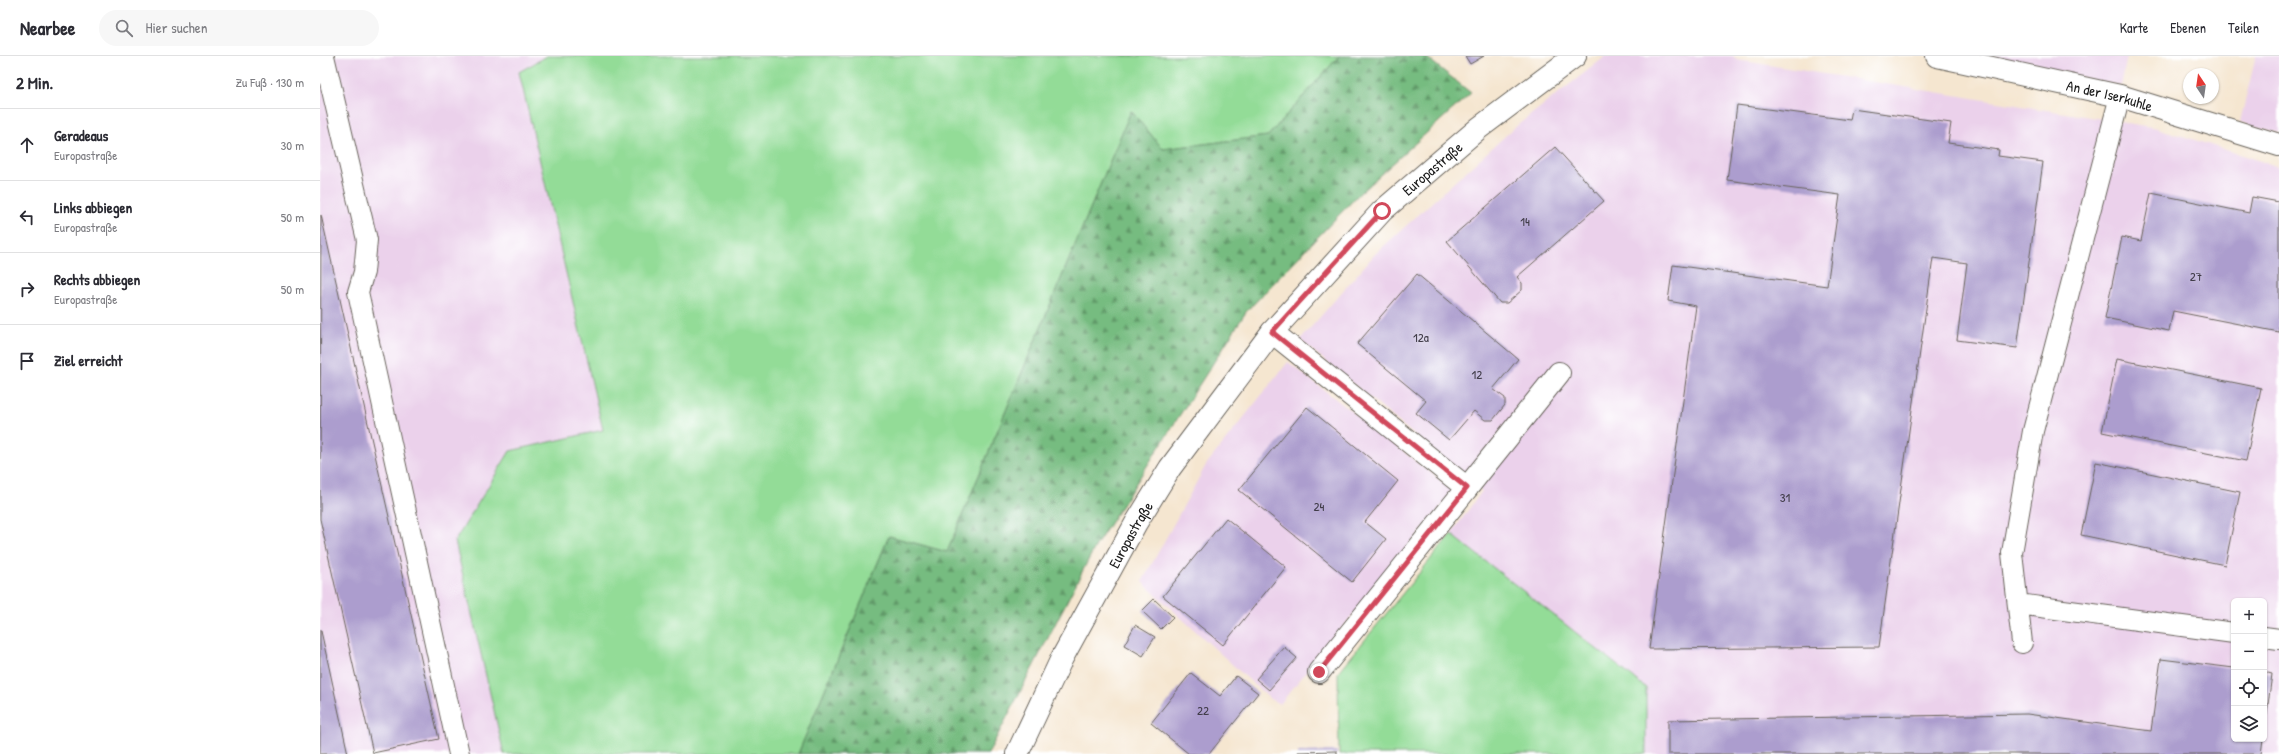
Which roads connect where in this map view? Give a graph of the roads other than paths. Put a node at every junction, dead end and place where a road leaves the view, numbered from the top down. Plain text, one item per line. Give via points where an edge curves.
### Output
1 (324, 56) edge
2 (1575, 56) edge
3 (1937, 56) edge
4 (2120, 96) junction
5 (2279, 144) edge
6 (1272, 332) junction
7 (1559, 373) dead end
8 (1467, 488) junction
9 (2018, 604) junction
10 (2231, 633) edge
11 (2267, 637) edge
12 (2279, 639) edge
13 (2022, 644) dead end
14 (1319, 672) dead end
15 (459, 754) edge
16 (1016, 754) edge

1 - 15 lane via 367,240 364,272 358,292
2 - 6 street, Europastraße via 1479,128 1382,211
3 - 4 street, An der Iserkuhle
4 - 5 street, An der Iserkuhle
4 - 9 lane via 2033,431 2012,553
6 - 8 street
6 - 16 street, Europastraße via 1170,468 1136,523 1062,658
7 - 8 street
8 - 14 street
9 - 10 lane
9 - 13 lane
11 - 12 lane

